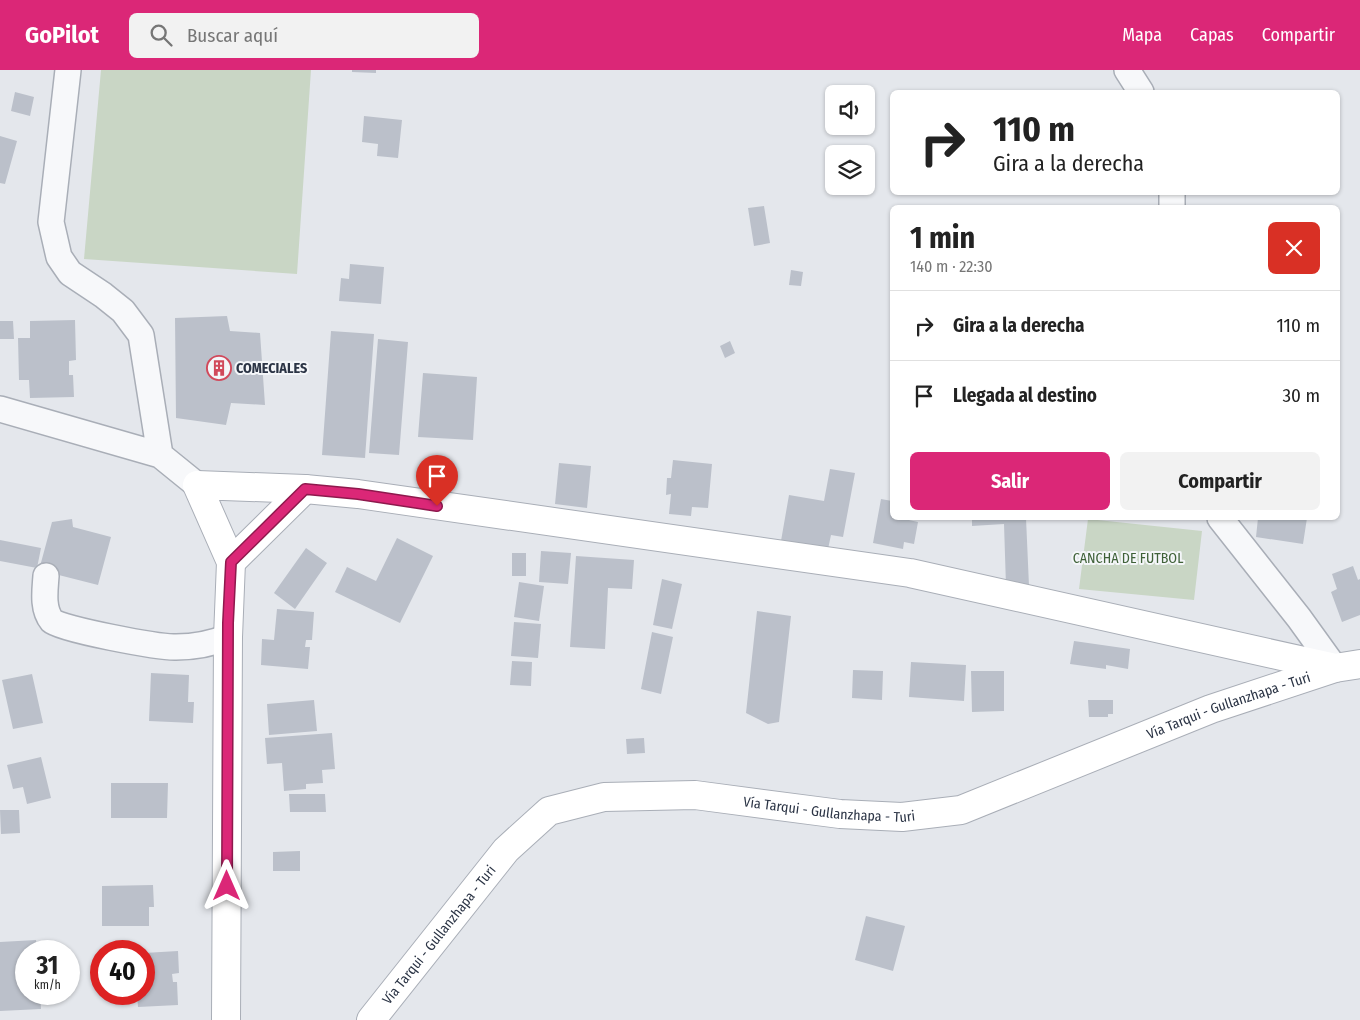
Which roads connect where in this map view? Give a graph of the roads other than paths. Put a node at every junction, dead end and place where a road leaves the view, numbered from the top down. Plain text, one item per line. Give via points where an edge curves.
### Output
1 (68, 70) edge
2 (1127, 70) edge
3 (1141, 90) edge
4 (0, 409) edge
5 (160, 455) junction
6 (196, 485) junction
7 (305, 489) junction
8 (1222, 520) edge
9 (231, 562) junction
10 (46, 576) dead end
11 (228, 637) junction
12 (1347, 666) edge
13 (226, 1020) edge
14 (371, 1020) edge

1 - 5 street via 51,222 58,257 70,273 123,311 141,335
2 - 3 street
4 - 5 street
5 - 6 street
6 - 7 street
6 - 9 street
7 - 9 street
7 - 12 street via 910,573
8 - 12 street via 1299,618
9 - 11 street
10 - 11 street via 46,610 53,622 64,626 101,636 174,648 212,644
11 - 13 street
12 - 14 street, Vía Tarqui - Gullanzhapa - Turi via 1211,709 961,810 902,818 849,815 695,795 604,797 549,811 506,850

